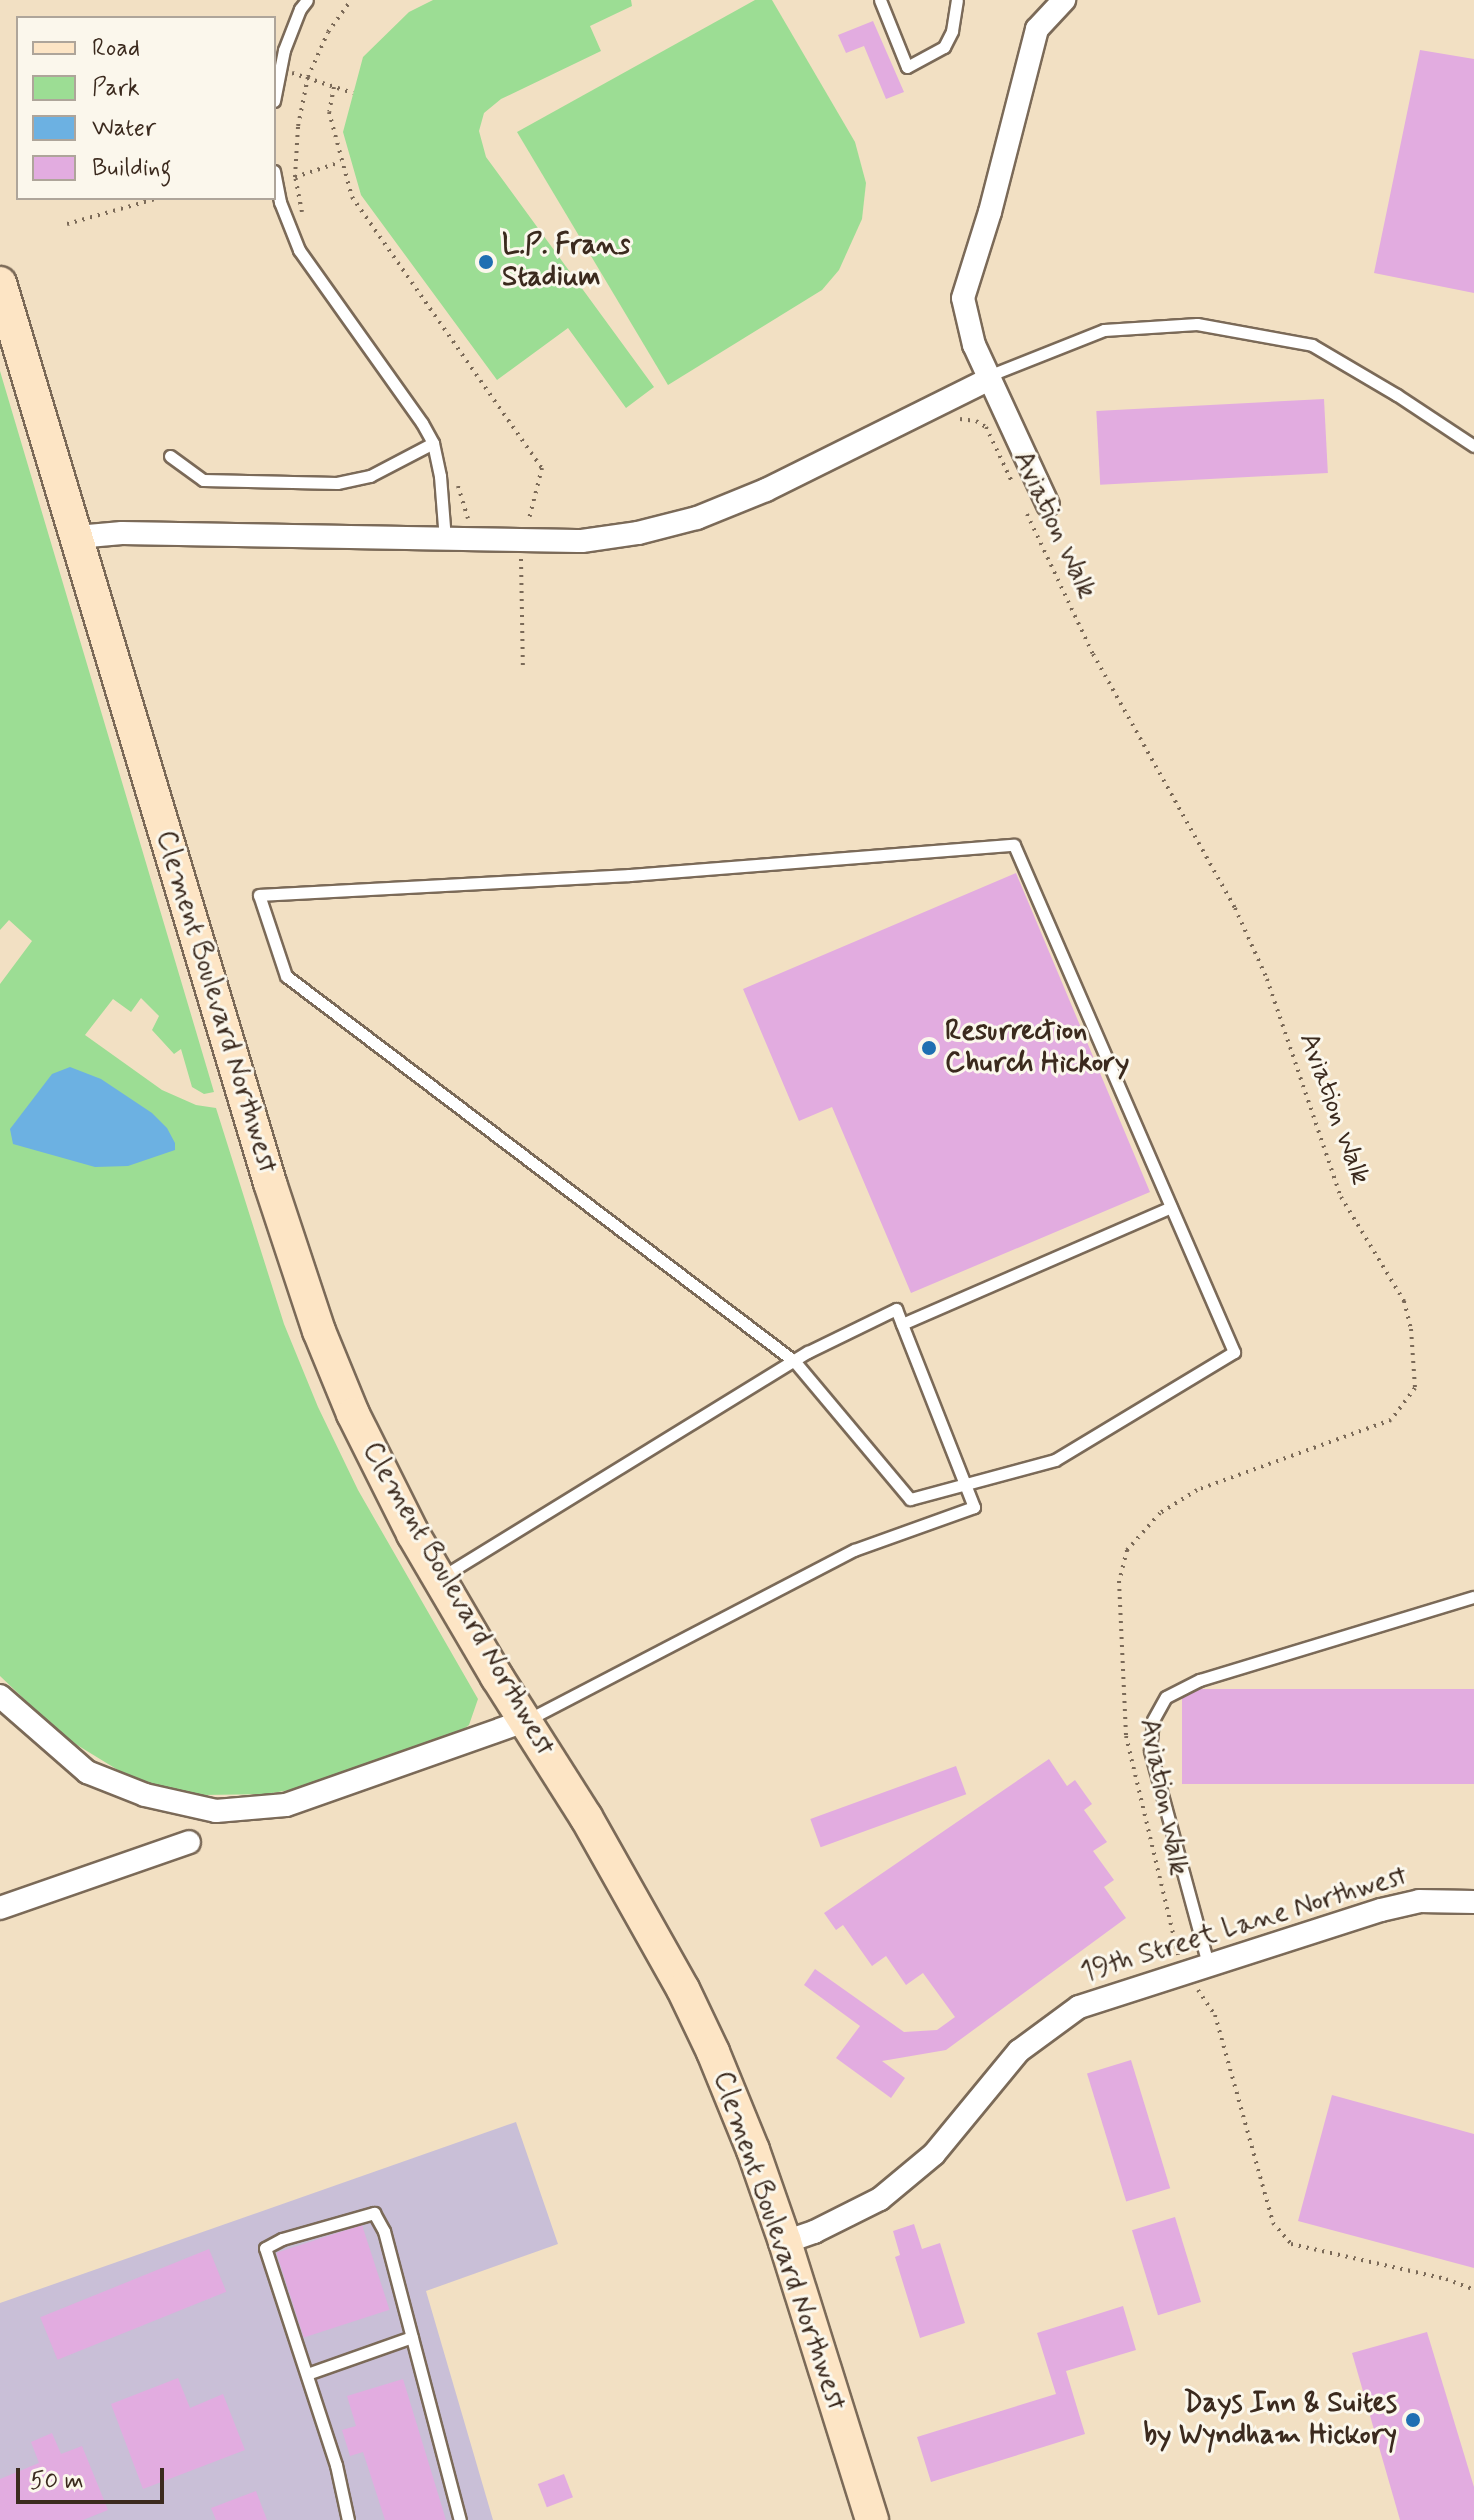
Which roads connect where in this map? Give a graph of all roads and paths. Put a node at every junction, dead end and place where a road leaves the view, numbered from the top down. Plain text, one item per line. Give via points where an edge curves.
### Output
1 (288, 0) edge
2 (351, 0) edge
3 (880, 0) edge
4 (957, 0) edge
5 (1064, 0) edge
6 (304, 4) edge
7 (279, 69) junction
8 (308, 77) junction
9 (334, 87) junction
10 (276, 88) edge
11 (353, 93) dead end
12 (341, 162) junction
13 (295, 177) junction
14 (276, 181) edge
15 (152, 200) edge
16 (304, 222) dead end
17 (67, 224) dead end
18 (0, 283) edge
19 (989, 378) junction
20 (955, 420) dead end
21 (433, 443) junction
22 (1474, 446) edge
23 (170, 456) dead end
24 (458, 485) dead end
25 (1020, 498) dead end
26 (1037, 509) joint
27 (472, 522) dead end
28 (518, 522) dead end
29 (77, 537) junction
30 (445, 540) junction
31 (535, 558) dead end
32 (523, 669) dead end
33 (1171, 1207) junction
34 (902, 1324) junction
35 (794, 1361) junction
36 (966, 1485) junction
37 (439, 1578) junction
38 (1474, 1597) edge
39 (0, 1696) edge
40 (525, 1721) junction
41 (189, 1842) dead end
42 (1474, 1902) edge
43 (0, 1908) edge
44 (1208, 1964) junction
45 (1185, 1972) junction
46 (785, 2242) junction
47 (1474, 2290) edge
48 (412, 2337) junction
49 (307, 2374) junction
50 (348, 2520) edge
51 (460, 2520) edge
52 (872, 2520) edge

1 - 6 lane
2 - 8 path via 328,32
3 - 4 lane via 907,67 944,47
5 - 19 street via 1037,29 963,298 974,345
6 - 7 lane
7 - 8 path
7 - 10 lane
8 - 9 path
8 - 13 path
9 - 11 path
9 - 12 path via 329,112
12 - 13 path
12 - 28 path via 352,197 542,468 528,522
13 - 16 path
14 - 21 lane via 299,250
15 - 17 path
18 - 29 street, Clement Boulevard Northwest
19 - 22 lane via 1104,330 1197,324 1312,345
19 - 26 street
19 - 30 street via 766,490 697,518 582,541
20 - 25 path, Aviation Walk via 964,417 986,427
21 - 23 lane via 370,476 337,483 203,480
21 - 30 lane
24 - 27 path via 464,515
26 - 45 path, Aviation Walk via 1093,654 1235,908 1267,979 1341,1197 1404,1301 1411,1329 1415,1388 1391,1420 1197,1490 1160,1513 1127,1550 1119,1581 1126,1736 1172,1939
29 - 30 street via 122,533
29 - 37 street, Clement Boulevard Northwest via 319,1331 385,1481
31 - 32 path via 520,558
33 - 34 lane
33 - 35 lane via 1014,845 629,875 259,895 286,976
33 - 36 lane via 1234,1352 1055,1460
34 - 35 lane via 896,1309
34 - 36 lane
35 - 36 lane via 910,1499
35 - 37 lane
36 - 40 lane via 974,1507 854,1550
37 - 40 street, Clement Boulevard Northwest
38 - 44 lane via 1200,1680 1166,1697 1153,1720 1150,1750
39 - 40 street via 87,1772 145,1795 216,1811 286,1805
40 - 46 street, Clement Boulevard Northwest via 683,1989 741,2117
41 - 43 street
42 - 44 street, 19th Street Lane Northwest via 1419,1901
44 - 45 street, 19th Street Lane Northwest
45 - 46 street, 19th Street Lane Northwest via 1093,2002 1047,2028 1019,2051 934,2154 880,2199
45 - 47 path, Aviation Walk via 1215,2015 1273,2223 1291,2244
46 - 52 street, Clement Boulevard Northwest
48 - 49 lane
48 - 49 lane via 384,2231 374,2213 282,2239 265,2248
48 - 51 lane
49 - 50 lane

